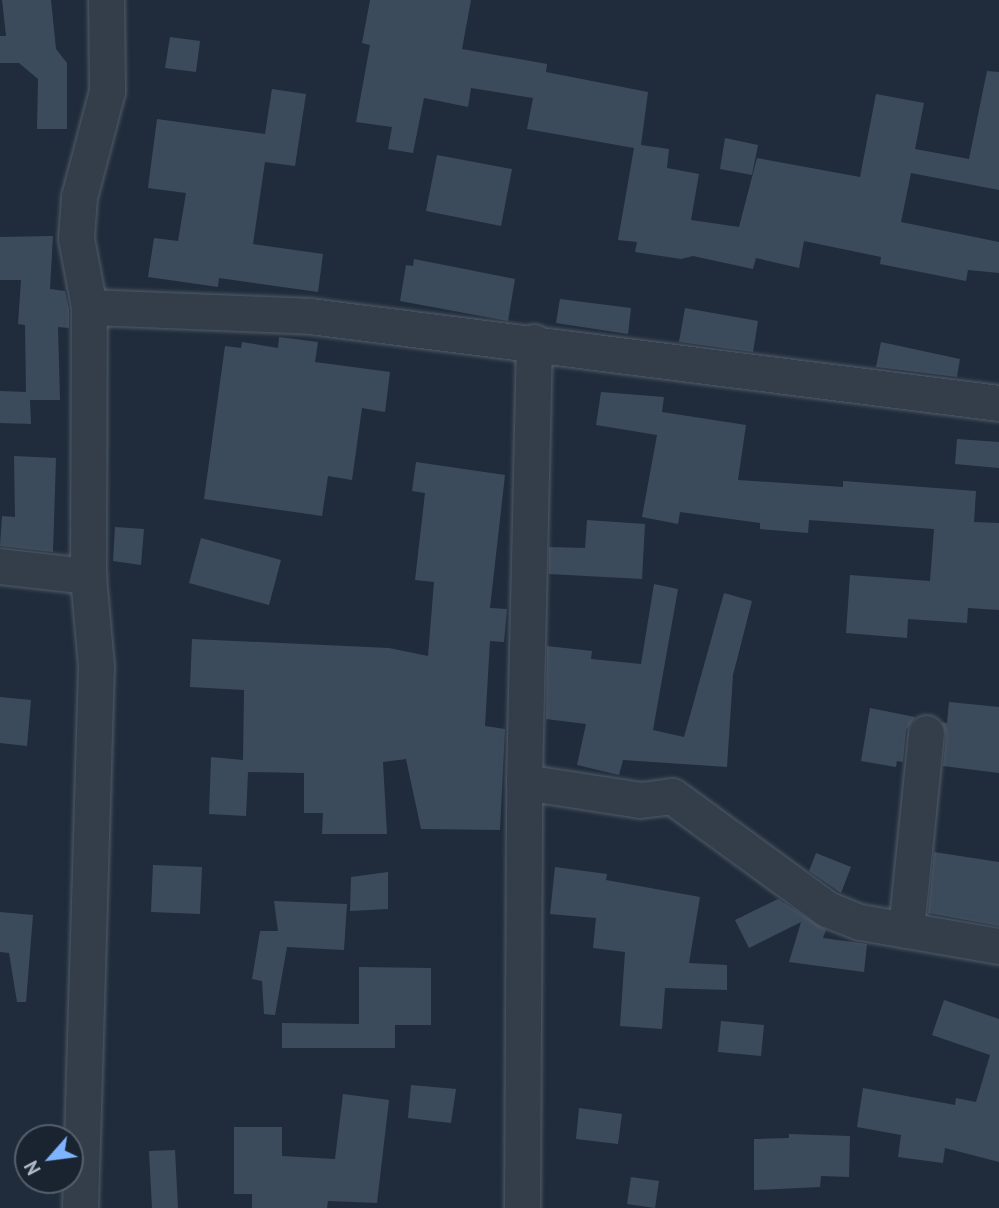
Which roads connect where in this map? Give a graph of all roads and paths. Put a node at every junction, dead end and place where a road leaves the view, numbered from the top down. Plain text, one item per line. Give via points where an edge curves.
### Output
1 (106, 0) edge
2 (89, 307) junction
3 (534, 342) junction
4 (999, 403) edge
5 (0, 566) edge
6 (88, 576) junction
7 (926, 733) dead end
8 (524, 782) junction
9 (906, 930) junction
10 (999, 946) edge
11 (80, 1208) edge
12 (522, 1208) edge

1 - 2 street via 107,91 79,197 76,238
2 - 3 street via 310,316
2 - 6 street
3 - 4 street
3 - 8 street
5 - 6 street
6 - 11 street via 96,666
7 - 9 street
8 - 9 street via 640,800 672,796 827,909 860,922
8 - 12 street
9 - 10 street

